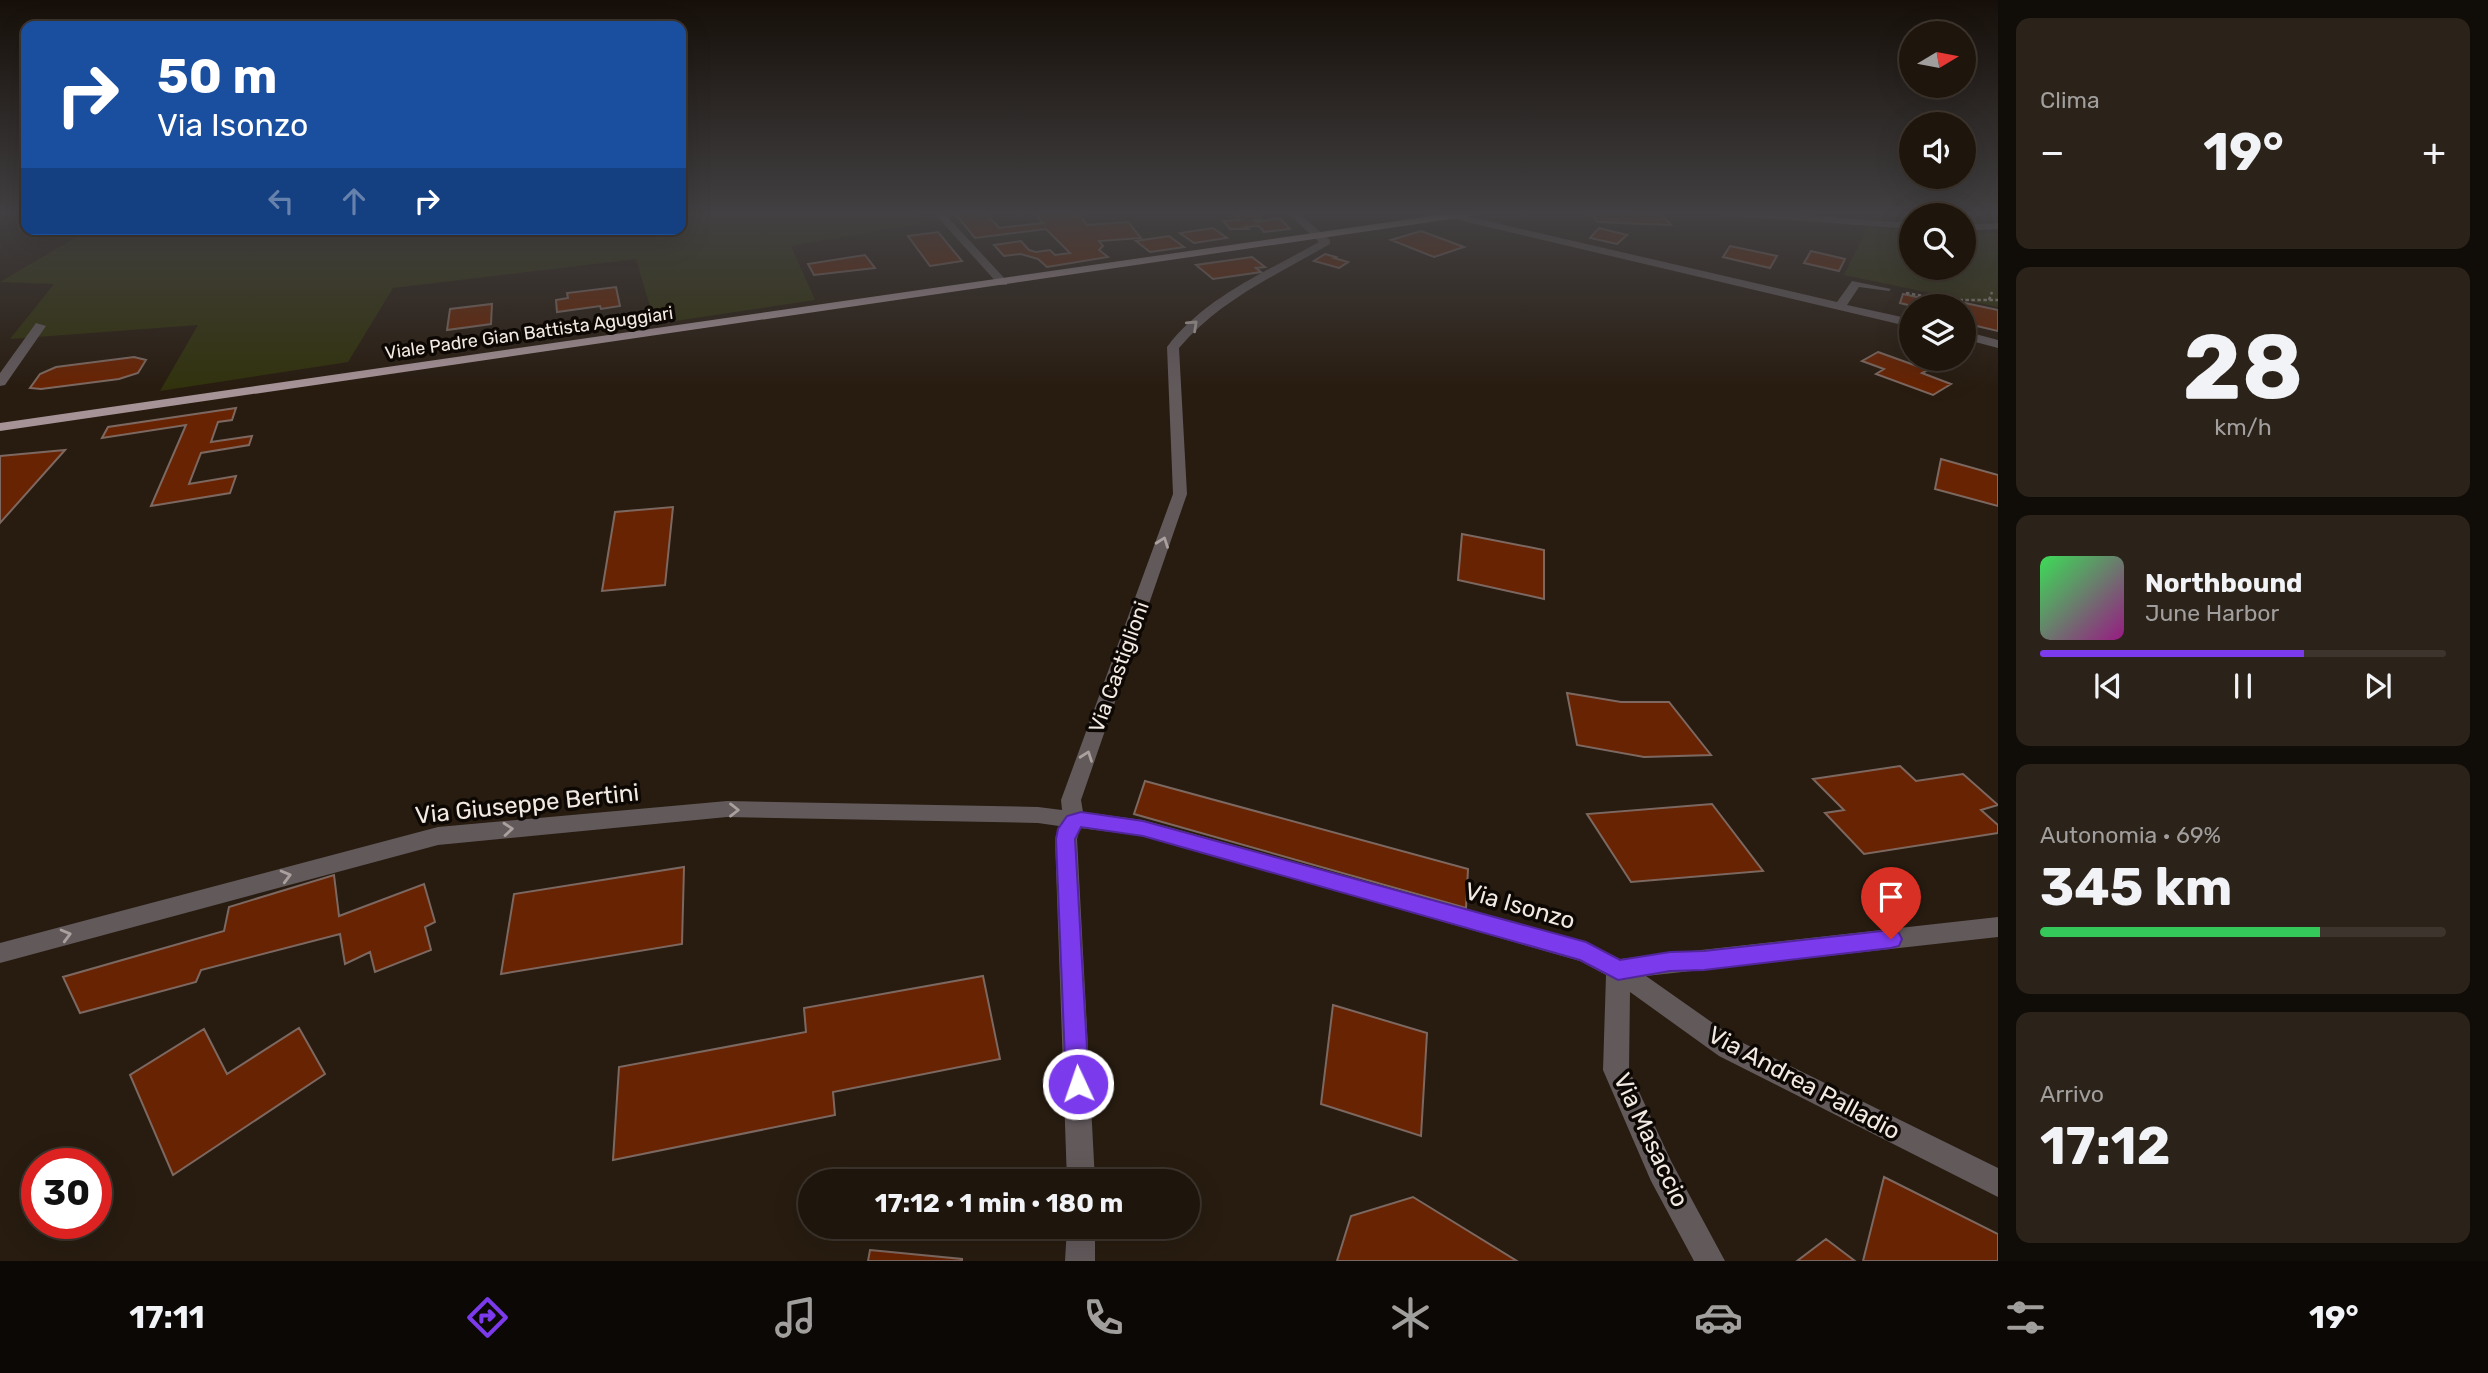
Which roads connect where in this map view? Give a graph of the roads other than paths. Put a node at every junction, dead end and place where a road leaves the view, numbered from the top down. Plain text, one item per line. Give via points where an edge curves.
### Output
1 (992, 271) edge
2 (1083, 271) edge
3 (1277, 271) edge
4 (1686, 271) edge
5 (1003, 283) junction
6 (1885, 289) road end
7 (1840, 307) junction
8 (1899, 320) edge
9 (40, 326) dead end
10 (1976, 338) edge
11 (1998, 344) edge
12 (0, 383) edge
13 (0, 427) edge
14 (1074, 821) junction
15 (1998, 927) edge
16 (0, 953) edge
17 (1618, 970) junction
18 (1081, 1169) edge
19 (1998, 1184) edge
20 (1081, 1239) edge
21 (1080, 1261) edge
22 (1710, 1261) edge

1 - 5 street
2 - 5 main road, Viale Padre Gian Battista Aguggiari
14 -> 3 street, Via Castiglioni via 1071,800 1180,494 1173,347 1189,326 1213,308
4 - 7 street
5 - 13 main road, Viale Padre Gian Battista Aguggiari
6 - 7 street via 1856,283
7 - 8 street
9 - 12 street
10 - 11 street
16 -> 14 street, Via Giuseppe Bertini via 439,836 727,809 1038,816
14 - 17 street, Via Isonzo via 1143,828 1586,952
14 - 18 street, Via Castiglioni via 1066,839
15 - 17 street
17 - 19 street, Via Andrea Palladio via 1728,1048
17 - 22 street, Via Masaccio via 1616,1069 1661,1171
20 - 21 street

